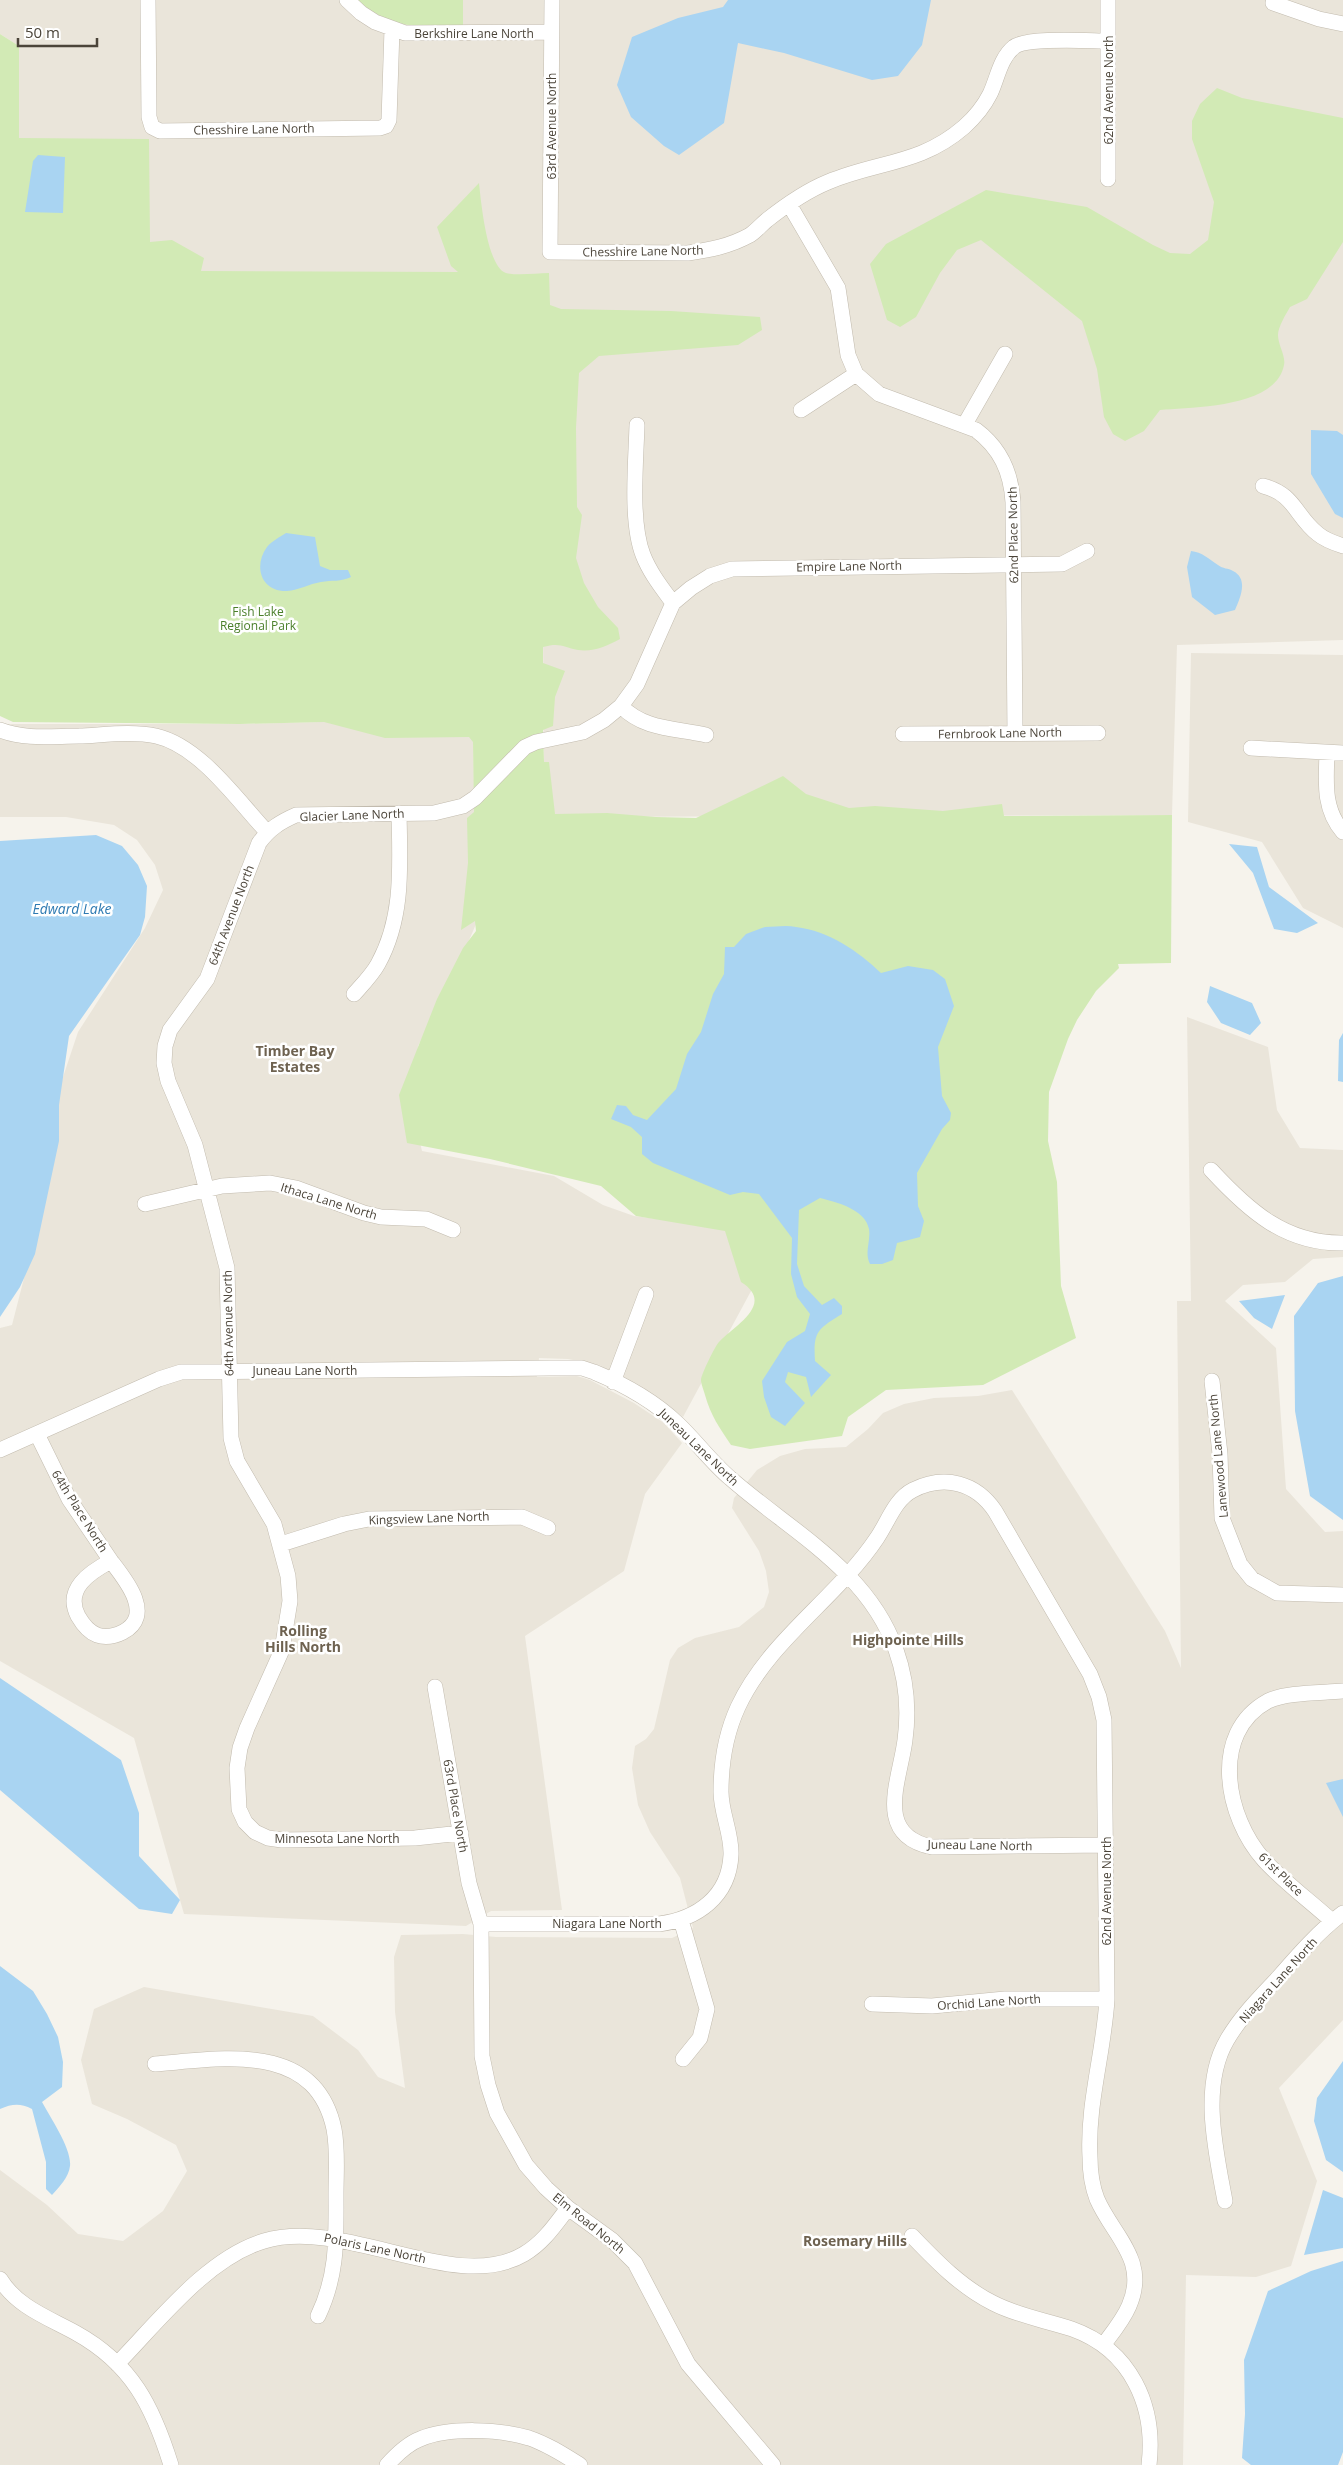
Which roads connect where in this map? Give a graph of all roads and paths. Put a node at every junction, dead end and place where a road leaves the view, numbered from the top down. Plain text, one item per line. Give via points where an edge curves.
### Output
1 (148, 0) edge
2 (347, 0) edge
3 (552, 0) edge
4 (1108, 0) edge
5 (1273, 3) dead end
6 (1343, 24) edge
7 (392, 29) junction
8 (551, 32) junction
9 (1108, 41) junction
10 (1108, 179) dead end
11 (789, 204) junction
12 (550, 252) joint
13 (1005, 354) dead end
14 (856, 374) junction
15 (801, 410) dead end
16 (965, 424) junction
17 (636, 425) dead end
18 (1263, 486) dead end
19 (1343, 546) edge
20 (1086, 551) dead end
21 (1014, 565) junction
22 (673, 603) junction
23 (650, 653) joint
24 (621, 706) junction
25 (0, 730) edge
26 (1015, 733) junction
27 (1098, 733) dead end
28 (903, 734) dead end
29 (706, 735) dead end
30 (1251, 748) dead end
31 (1327, 753) junction
32 (1343, 753) edge
33 (399, 813) junction
34 (267, 832) junction
35 (1343, 832) edge
36 (354, 994) dead end
37 (1211, 1170) dead end
38 (207, 1190) junction
39 (146, 1204) dead end
40 (453, 1230) dead end
41 (1343, 1243) edge
42 (646, 1294) dead end
43 (229, 1370) junction
44 (1212, 1381) dead end
45 (613, 1382) junction
46 (37, 1434) junction
47 (0, 1450) edge
48 (548, 1528) dead end
49 (281, 1544) junction
50 (110, 1561) junction
51 (847, 1573) junction
52 (1343, 1595) edge
53 (435, 1688) dead end
54 (1343, 1691) edge
55 (238, 1796) joint
56 (461, 1833) junction
57 (1106, 1846) junction
58 (1338, 1917) edge
59 (681, 1920) junction
60 (481, 1924) junction
61 (1107, 1999) junction
62 (872, 2004) dead end
63 (683, 2059) dead end
64 (155, 2064) dead end
65 (1225, 2201) dead end
66 (568, 2208) junction
67 (912, 2236) dead end
68 (336, 2239) junction
69 (0, 2279) edge
70 (318, 2316) dead end
71 (1104, 2344) junction
72 (117, 2364) junction
73 (564, 2461) edge
74 (768, 2463) edge
75 (171, 2465) edge
76 (387, 2465) edge
77 (580, 2465) edge
78 (1149, 2465) edge

1 - 7 street, Chesshire Lane North via 149,117 152,127 160,130 386,126 389,120
2 - 7 street, Berkshire Lane North via 361,13
3 - 8 street, 63rd Avenue North
4 - 9 street, 62nd Avenue North
5 - 6 street
7 - 8 street, Berkshire Lane North via 420,34
8 - 12 street, 63rd Avenue North
9 - 10 street, 62nd Avenue North
9 - 11 street, Chesshire Lane North via 1034,42 1014,47 978,112 947,140 926,153 828,182
11 - 12 street, Chesshire Lane North via 751,234 710,250 688,253
11 - 14 street, 62nd Place North via 838,288 848,355
13 - 16 street
14 - 15 street
14 - 16 street, 62nd Place North via 879,394
16 - 21 street, 62nd Place North via 988,439 1007,467 1014,502
17 - 22 street via 638,535 652,573
18 - 19 street via 1283,493 1317,534
20 - 21 street, Empire Lane North via 1062,564
21 - 22 street, Empire Lane North via 732,569 710,576
21 - 26 street, 62nd Place North
22 - 23 street, Empire Lane North
23 - 24 street, Glacier Lane North via 636,684
24 - 29 street via 642,722 655,727
24 - 33 street, Glacier Lane North via 583,732 525,747 463,806 434,813
25 - 34 street via 28,737 136,735 170,741 199,760
26 - 27 street, Fernbrook Lane North
26 - 28 street, Fernbrook Lane North
30 - 31 street
31 - 32 street
31 - 35 street via 1328,804
33 - 34 street, Glacier Lane North via 296,815
33 - 36 street via 399,900 394,922 377,965
34 - 38 street, 64th Avenue North via 254,856 207,979 170,1030 165,1046 168,1082 195,1145
37 - 41 street via 1253,1213 1277,1227 1308,1240
38 - 39 street, Ithaca Lane North
38 - 40 street, Ithaca Lane North via 270,1183 296,1188 364,1214 426,1219
38 - 43 street, 64th Avenue North via 227,1268
42 - 45 street
43 - 45 street, Juneau Lane North via 569,1368 588,1370
43 - 46 street, Juneau Lane North via 182,1372 159,1379
43 - 49 street, 64th Avenue North via 231,1438 238,1461 274,1524
44 - 52 street, Lanewood Lane North via 1220,1454 1222,1518 1240,1564 1252,1579 1277,1593
45 - 51 street, Juneau Lane North via 662,1410 730,1478
46 - 47 street, Juneau Lane North
46 - 50 street, 64th Place North via 70,1499
48 - 49 street, Kingsview Lane North via 522,1516 377,1518 344,1524
49 - 55 street, 64th Avenue North via 290,1601 287,1626 276,1666 240,1748
50 - 50 street, 64th Place North via 88,1575 76,1588 74,1596 81,1622 97,1635 105,1636 114,1636 129,1628 136,1616 135,1596
51 - 57 street, Juneau Lane North via 868,1596 884,1622 904,1680 906,1740 895,1792 897,1821 902,1831 911,1840 932,1847
51 - 57 street, 62nd Avenue North via 877,1537 899,1502 911,1491 941,1481 958,1482 986,1498 1079,1653 1099,1697 1105,1745
51 - 59 street, Niagara Lane North via 770,1658 738,1707 722,1764 721,1793 731,1854 728,1872 710,1903
53 - 56 street, 63rd Place North
54 - 58 street, 61st Place via 1269,1700 1254,1711 1235,1735 1230,1753 1229,1783 1242,1825 1264,1860
55 - 56 street, Minnesota Lane North via 245,1822 268,1838 415,1838
56 - 60 street, 63rd Place North via 469,1882
57 - 61 street, 62nd Avenue North
58 - 65 street, Niagara Lane North via 1244,2016 1226,2041 1217,2064 1213,2088
59 - 60 street, Niagara Lane North via 659,1924
59 - 63 street via 707,2009 700,2038
60 - 66 street, Elm Road North via 482,2056 488,2085 500,2120 526,2165
61 - 62 street, Orchid Lane North via 1004,1999 932,2006
61 - 71 street, 62nd Avenue North via 1106,2027 1090,2124 1092,2179 1097,2198 1125,2242 1134,2273 1130,2305
64 - 68 street via 258,2059 276,2063 308,2082 329,2112 334,2128
66 - 68 street, Polaris Lane North via 534,2248 511,2261 485,2267 457,2266
66 - 74 street, Elm Road North via 612,2240 635,2263 688,2364
67 - 71 street via 956,2279 992,2302 1024,2317 1073,2329
68 - 70 street via 328,2295
68 - 72 street, Polaris Lane North via 289,2236 242,2249 202,2278
69 - 72 street via 25,2306 78,2334
71 - 78 street via 1133,2378 1144,2400 1150,2422
72 - 75 street via 152,2410
73 - 76 street via 548,2446 514,2435 454,2432 418,2439
73 - 77 street

